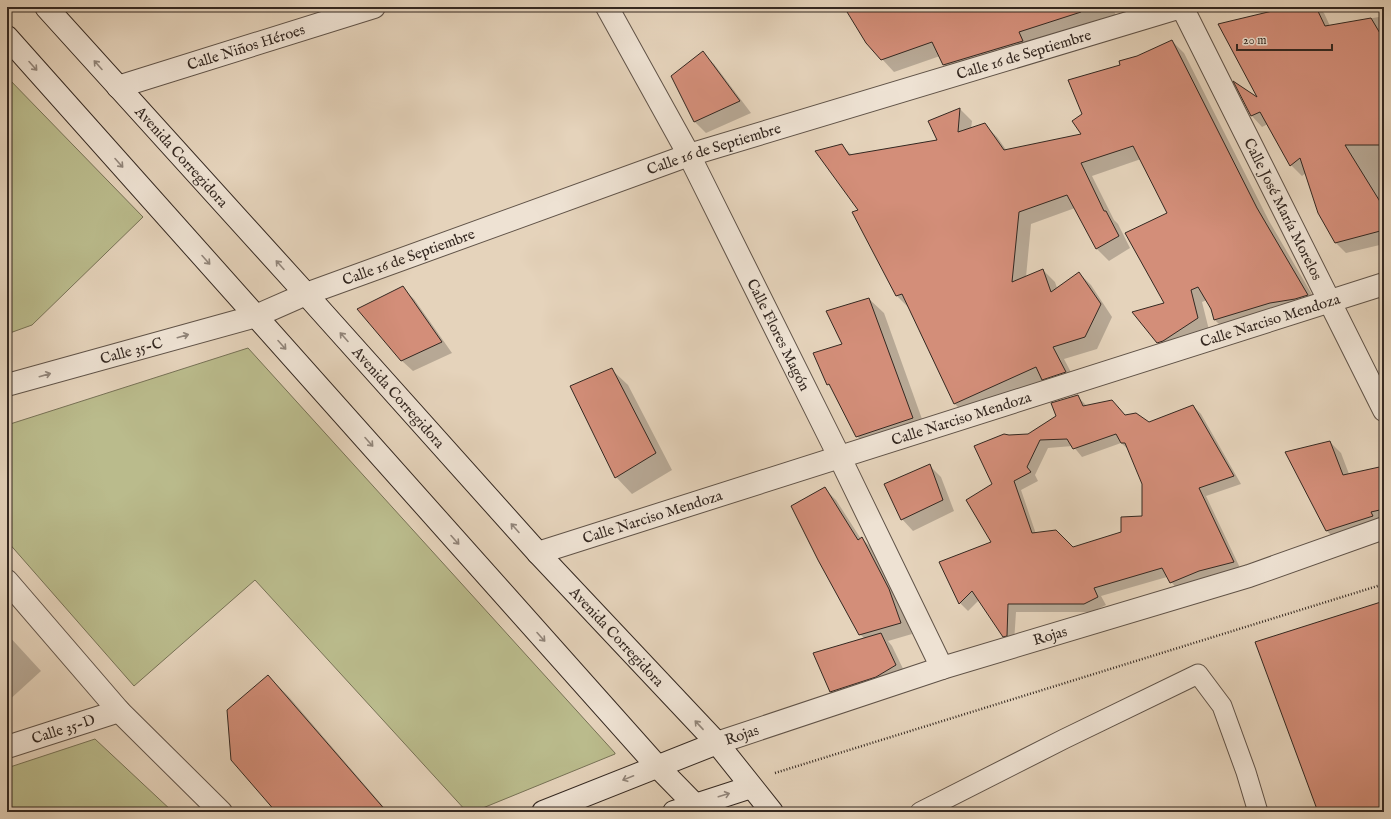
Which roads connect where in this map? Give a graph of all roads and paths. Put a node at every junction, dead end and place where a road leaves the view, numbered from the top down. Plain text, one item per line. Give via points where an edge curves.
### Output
1 (46, 7) edge
2 (374, 7) edge
3 (607, 7) edge
4 (1182, 7) edge
5 (7, 37) edge
6 (118, 87) junction
7 (689, 155) junction
8 (1384, 284) edge
9 (306, 294) junction
10 (1330, 300) junction
11 (256, 316) junction
12 (7, 385) edge
13 (1384, 410) edge
14 (840, 458) junction
15 (1384, 528) edge
16 (538, 553) junction
17 (7, 581) edge
18 (1384, 584) edge
19 (942, 668) junction
20 (119, 711) junction
21 (716, 743) junction
22 (7, 747) edge
23 (657, 766) junction
24 (769, 774) dead end
25 (751, 787) junction
26 (698, 808) edge
27 (221, 812) edge
28 (543, 812) edge
29 (674, 812) edge
30 (772, 812) edge
31 (920, 812) edge
32 (1258, 812) edge

6 -> 1 street, Avenida Corregidora
2 - 6 street, Calle Niños Héroes
3 - 7 street, Calle Flores Magón
4 - 7 street, Calle 16 de Septiembre
4 - 10 street, Calle José María Morelos
5 -> 11 street
9 -> 6 street, Avenida Corregidora
7 - 9 street, Calle 16 de Septiembre
7 - 14 street, Calle Flores Magón
8 - 10 street, Calle Narciso Mendoza
9 - 11 street, Calle 16 de Septiembre
16 -> 9 street, Avenida Corregidora
10 - 13 street, Calle José María Morelos
10 - 14 street, Calle Narciso Mendoza
12 -> 11 street, Calle 35-C
11 -> 23 street
14 - 16 street, Calle Narciso Mendoza
14 - 19 street, Calle Flores Magón
15 - 19 street, Rojas via 1249,576
21 -> 16 street, Avenida Corregidora
17 - 20 street
18 - 24 path
19 - 21 street, Rojas
20 - 22 street, Calle 35-D
20 - 27 street
21 - 23 street, Rojas
21 - 25 street, Avenida Corregidora
23 - 26 street
23 -> 28 street, Rojas
26 -> 25 street
25 - 30 street, Avenida Corregidora
26 - 29 street
31 - 32 lane via 1198,674 1222,706

